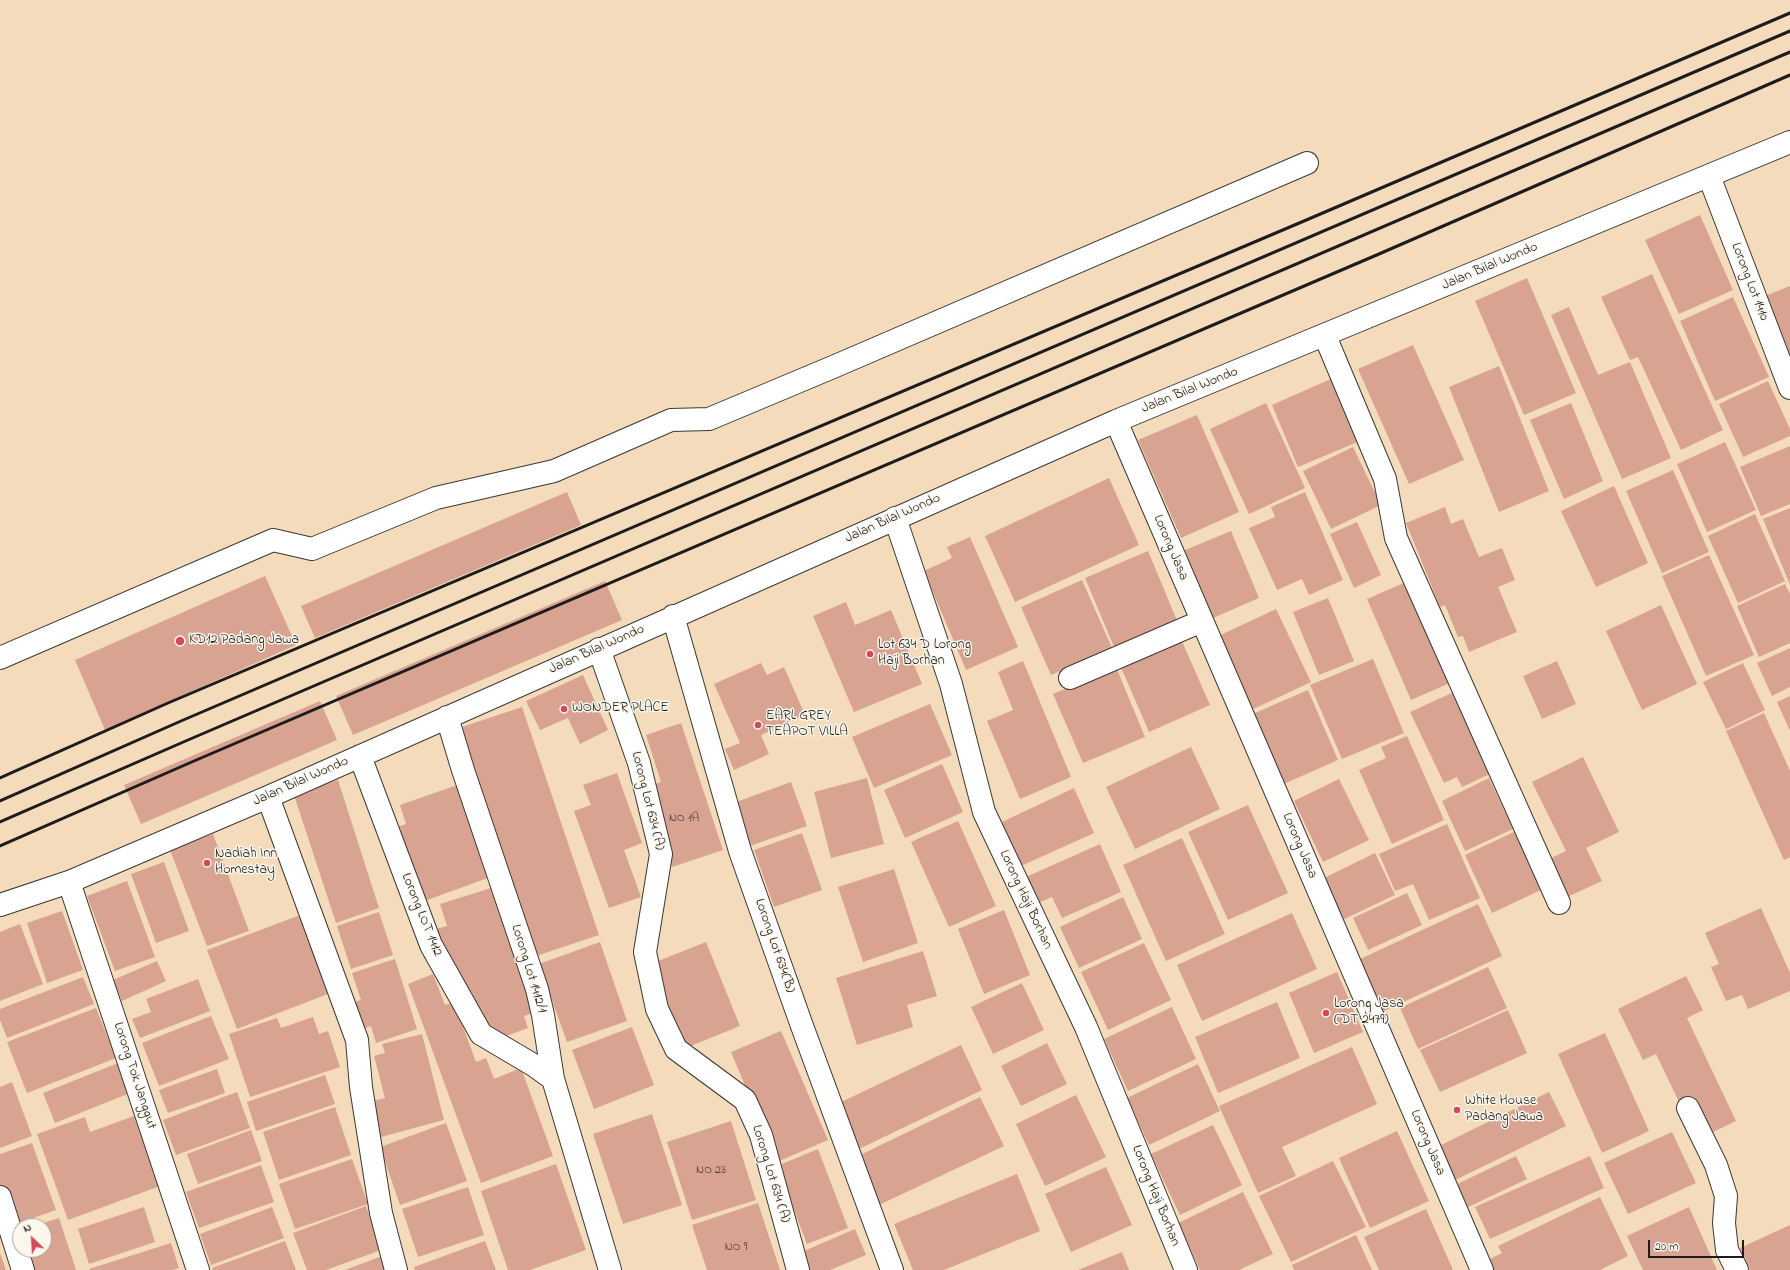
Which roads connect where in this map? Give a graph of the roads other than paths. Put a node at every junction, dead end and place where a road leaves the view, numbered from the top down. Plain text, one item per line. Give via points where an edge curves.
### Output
1 (1790, 142) edge
2 (1307, 163) dead end
3 (1709, 176) junction
4 (1325, 336) junction
5 (1790, 388) edge
6 (1116, 422) junction
7 (895, 518) junction
8 (673, 616) junction
9 (1202, 621) junction
10 (599, 649) junction
11 (0, 658) edge
12 (1070, 678) dead end
13 (447, 717) junction
14 (360, 756) junction
15 (268, 797) junction
16 (69, 882) junction
17 (1559, 903) dead end
18 (0, 905) edge
19 (553, 1079) junction
20 (1688, 1108) dead end
21 (0, 1197) edge
22 (23, 1270) edge
23 (198, 1270) edge
24 (396, 1270) edge
25 (610, 1270) edge
26 (798, 1270) edge
27 (892, 1270) edge
28 (1186, 1270) edge
29 (1482, 1270) edge
30 (1737, 1270) edge

1 - 3 street, Jalan Bilal Wondo
2 - 11 street via 708,419 671,420 554,471 436,498 312,549 273,540
3 - 4 street, Jalan Bilal Wondo
3 - 5 street, Lorong Lot 1410
4 - 6 street, Jalan Bilal Wondo
4 - 17 street via 1385,479 1396,538
6 - 7 street, Jalan Bilal Wondo
6 - 9 street, Lorong Jasa
7 - 8 street, Jalan Bilal Wondo
7 - 28 street, Lorong Haji Borhan via 951,684 984,812 1086,1027
8 - 10 street, Jalan Bilal Wondo
8 - 27 street, Lorong Lot 634(B) via 740,851
9 - 12 street
9 - 29 street, Lorong Jasa
10 - 13 street, Jalan Bilal Wondo
10 - 26 street, Lorong Lot 634 (A) via 639,763 661,854 645,952 657,1009 676,1049 745,1100 761,1136
13 - 14 street, Jalan Bilal Wondo
13 - 19 street, Lorong Lot 1412/1 via 537,989
14 - 15 street, Jalan Bilal Wondo
14 - 19 street, Lorong LOT 1412 via 431,945 481,1034
15 - 16 street, Jalan Bilal Wondo
15 - 24 street via 357,1040 361,1087 381,1213
16 - 18 street, Jalan Bilal Wondo
16 - 23 street, Lorong Tok Janggut
19 - 25 street, Lorong Lot 1412/1
20 - 30 street via 1716,1164 1726,1196 1724,1223 1727,1250
21 - 22 street

